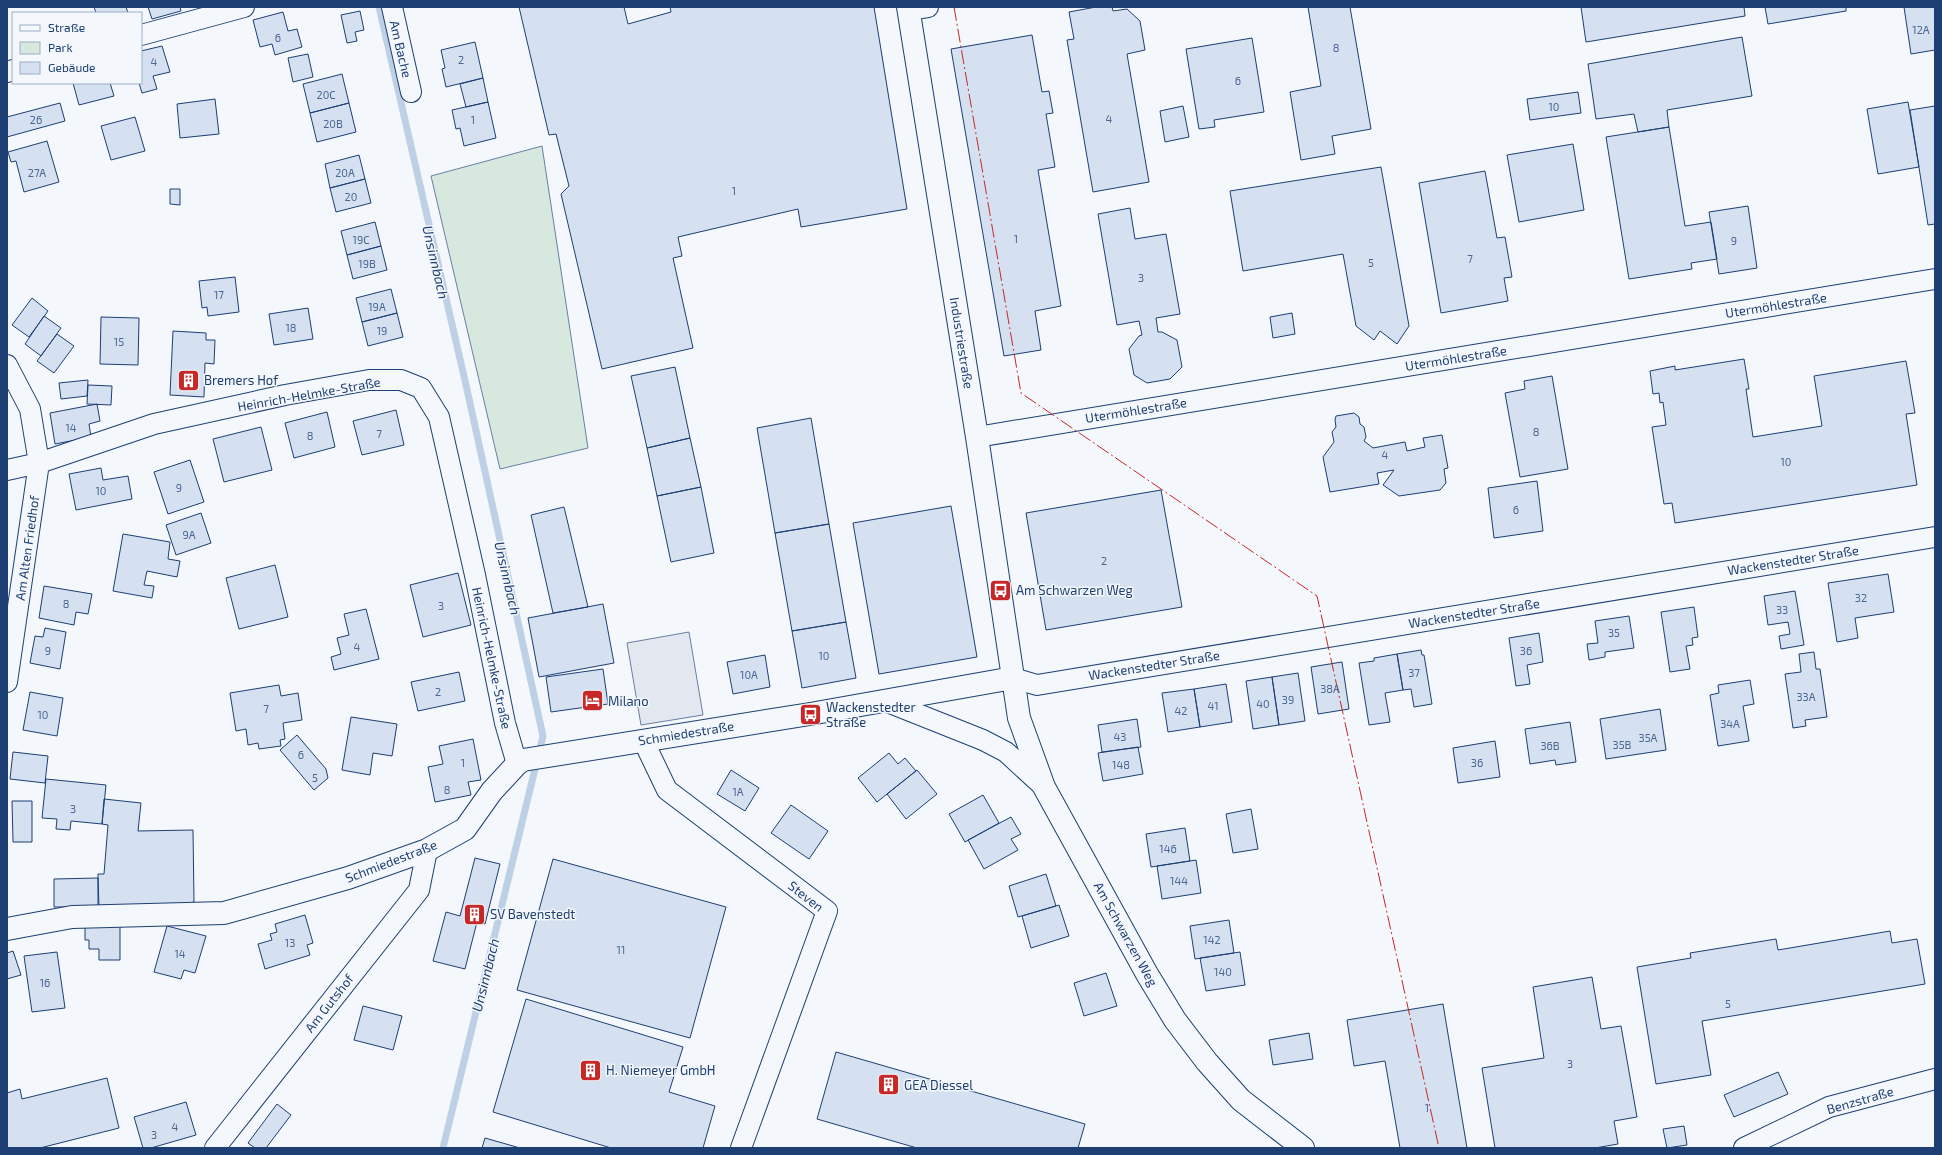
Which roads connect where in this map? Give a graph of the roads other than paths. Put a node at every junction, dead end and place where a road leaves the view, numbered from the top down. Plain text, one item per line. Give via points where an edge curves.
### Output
1 (244, 7) edge
2 (392, 7) edge
3 (915, 8) edge
4 (142, 35) edge
5 (411, 92) dead end
6 (1935, 278) edge
7 (7, 365) edge
8 (977, 437) junction
9 (39, 462) junction
10 (7, 470) edge
11 (1935, 537) edge
12 (1013, 678) junction
13 (7, 682) edge
14 (885, 701) junction
15 (643, 740) junction
16 (520, 762) junction
17 (1044, 787) junction
18 (426, 850) junction
19 (7, 929) edge
20 (1935, 1079) edge
21 (215, 1148) edge
22 (741, 1148) edge
23 (1303, 1148) edge
24 (1744, 1148) edge

1 - 4 street
2 - 5 street, Am Bache
3 - 8 street, Industriestraße
6 - 8 street, Utermöhlestraße
7 - 9 street, Am Alten Friedhof via 30,409
8 - 12 street, Industriestraße
9 - 10 street, Heinrich-Helmke-Straße
9 - 13 street, Am Alten Friedhof
9 - 16 street, Heinrich-Helmke-Straße via 154,424 285,395 369,380 401,380 421,388 439,417 505,723
11 - 12 street, Wackenstedter Straße via 1037,685
12 - 14 street, Schmiedestraße
12 - 17 street, Am Schwarzen Weg via 1019,718
14 - 15 street, Schmiedestraße
14 - 17 street via 983,740 1006,752
15 - 16 street, Schmiedestraße
15 - 22 street, Steven via 666,790 827,911
16 - 18 street, Schmiedestraße via 492,791 465,829
17 - 23 street, Am Schwarzen Weg via 1175,1020 1207,1062 1241,1100
18 - 19 street, Schmiedestraße via 348,878 224,913 72,917
18 - 21 street, Am Gutshof via 419,890
20 - 24 street, Benzstraße via 1829,1107

